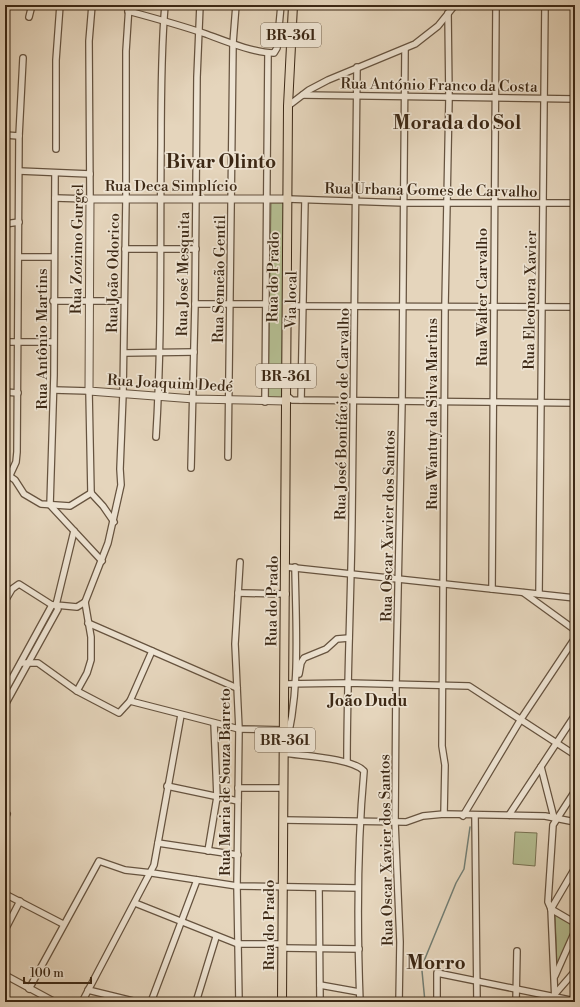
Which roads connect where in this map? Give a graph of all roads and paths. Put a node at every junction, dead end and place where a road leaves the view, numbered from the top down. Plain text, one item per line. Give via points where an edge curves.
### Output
1 (32, 5) edge
2 (60, 5) edge
3 (92, 5) edge
4 (165, 5) edge
5 (200, 5) edge
6 (236, 5) edge
7 (281, 5) edge
8 (293, 5) edge
9 (455, 5) edge
10 (496, 5) edge
11 (545, 5) edge
12 (128, 8) edge
13 (448, 13) junction
14 (29, 17) dead end
15 (164, 20) junction
16 (198, 31) junction
17 (233, 43) junction
18 (405, 50) junction
19 (268, 53) junction
20 (23, 58) dead end
21 (357, 67) junction
22 (303, 95) junction
23 (405, 96) junction
24 (357, 97) junction
25 (449, 98) junction
26 (496, 98) junction
27 (545, 99) junction
28 (575, 99) edge
29 (288, 106) junction
30 (5, 135) edge
31 (19, 136) junction
32 (56, 149) dead end
33 (19, 171) junction
34 (55, 173) junction
35 (90, 174) junction
36 (55, 198) junction
37 (90, 199) junction
38 (126, 199) junction
39 (161, 199) junction
40 (196, 199) junction
41 (232, 200) junction
42 (268, 200) junction
43 (288, 200) junction
44 (305, 200) junction
45 (357, 201) junction
46 (404, 203) junction
47 (448, 203) junction
48 (495, 203) junction
49 (544, 203) junction
50 (575, 203) edge
51 (18, 222) junction
52 (5, 224) edge
53 (125, 249) junction
54 (161, 249) junction
55 (196, 249) junction
56 (19, 257) junction
57 (54, 257) junction
58 (53, 301) junction
59 (124, 301) junction
60 (89, 302) junction
61 (195, 304) junction
62 (230, 304) junction
63 (266, 304) junction
64 (355, 305) junction
65 (286, 306) junction
66 (304, 306) junction
67 (403, 306) junction
68 (445, 306) junction
69 (494, 306) junction
70 (542, 307) junction
71 (575, 307) edge
72 (5, 342) edge
73 (18, 342) junction
74 (53, 342) junction
75 (159, 352) junction
76 (194, 352) junction
77 (124, 353) junction
78 (54, 390) junction
79 (89, 391) junction
80 (5, 392) edge
81 (18, 393) junction
82 (123, 394) junction
83 (159, 396) junction
84 (194, 399) junction
85 (229, 400) junction
86 (302, 400) junction
87 (287, 401) junction
88 (354, 401) junction
89 (265, 402) junction
90 (402, 402) junction
91 (445, 402) junction
92 (494, 403) junction
93 (541, 403) junction
94 (575, 403) edge
95 (156, 437) dead end
96 (228, 457) dead end
97 (192, 468) dead end
98 (7, 474) edge
99 (91, 493) junction
100 (50, 505) junction
101 (114, 522) junction
102 (74, 531) junction
103 (102, 561) junction
104 (240, 562) dead end
105 (286, 567) junction
106 (295, 567) junction
107 (351, 574) junction
108 (399, 579) junction
109 (442, 583) junction
110 (492, 589) junction
111 (238, 593) junction
112 (524, 593) junction
113 (286, 594) junction
114 (539, 594) junction
115 (575, 598) edge
116 (5, 601) edge
117 (85, 602) junction
118 (56, 606) junction
119 (88, 623) junction
120 (575, 630) edge
121 (349, 638) junction
122 (575, 638) edge
123 (152, 651) junction
124 (29, 662) junction
125 (21, 663) junction
126 (347, 683) junction
127 (285, 684) junction
128 (396, 684) junction
129 (296, 685) junction
130 (442, 685) junction
131 (237, 688) junction
132 (5, 690) edge
133 (77, 691) junction
134 (12, 692) junction
135 (130, 701) junction
136 (5, 705) edge
137 (181, 715) junction
138 (575, 715) edge
139 (521, 719) junction
140 (214, 723) junction
141 (239, 729) junction
142 (285, 730) junction
143 (557, 744) junction
144 (284, 753) junction
145 (575, 755) edge
146 (347, 762) junction
147 (541, 767) junction
148 (167, 786) junction
149 (238, 788) junction
150 (284, 788) junction
151 (575, 791) edge
152 (217, 797) junction
153 (238, 802) junction
154 (444, 814) junction
155 (509, 815) junction
156 (464, 816) junction
157 (475, 816) junction
158 (556, 818) junction
159 (284, 820) junction
160 (360, 822) junction
161 (395, 822) junction
162 (575, 822) edge
163 (158, 843) junction
164 (208, 851) junction
165 (238, 855) junction
166 (575, 868) edge
167 (152, 872) junction
168 (196, 880) junction
169 (237, 886) junction
170 (283, 887) junction
171 (319, 888) junction
172 (358, 888) junction
173 (5, 894) edge
174 (20, 902) junction
175 (135, 903) junction
176 (551, 909) junction
177 (181, 922) junction
178 (575, 923) edge
179 (64, 924) junction
180 (5, 930) edge
181 (575, 931) edge
182 (216, 937) junction
183 (238, 944) junction
184 (282, 946) junction
185 (320, 949) junction
186 (359, 949) junction
187 (517, 952) dead end
188 (575, 971) edge
189 (5, 975) edge
190 (554, 978) junction
191 (477, 980) junction
192 (320, 985) junction
193 (29, 988) junction
194 (516, 988) junction
195 (88, 990) junction
196 (359, 992) junction
197 (106, 995) junction
198 (555, 997) edge
199 (575, 1001) edge
200 (55, 1002) edge
201 (82, 1002) edge
202 (104, 1002) edge
203 (133, 1002) edge
204 (150, 1002) edge
205 (196, 1002) edge
206 (239, 1002) edge
207 (282, 1002) edge
208 (320, 1002) edge
209 (360, 1002) edge
210 (399, 1002) edge
211 (437, 1002) edge
212 (477, 1002) edge
213 (516, 1002) edge

1 - 14 street
2 - 32 street via 56,60
3 - 35 street, Rua Zozimo Gurgel via 89,41
4 - 15 street
5 - 16 street, Rua José Mesquita
6 - 17 street, Rua Semeão Gentil
7 - 19 street via 276,52
8 - 29 main road, BR-361
9 - 13 street
10 - 26 street, Rua Walter Carvalho
11 - 27 street, Rua Eleonora Xavier
12 - 15 street
12 - 38 street, Rua João Odorico
13 - 18 street via 427,35
13 - 25 street, Rua Wantuy da Silva Martins
15 - 16 street
15 - 39 street
16 - 17 street
16 - 40 street, Rua José Mesquita
17 - 19 street
17 - 41 street, Rua Semeão Gentil
18 - 21 street
18 - 23 street, Rua Oscar Xavier dos Santos
19 - 42 street
20 - 31 street
21 - 22 street
21 - 24 street, Rua José Bonifácio de Carvalho
22 - 24 street, Rua António Franco da Costa
22 - 29 street
23 - 24 street, Rua António Franco da Costa
23 - 25 street, Rua António Franco da Costa
23 - 46 street, Rua Oscar Xavier dos Santos
24 - 45 street, Rua José Bonifácio de Carvalho
25 - 26 street, Rua António Franco da Costa
25 - 47 street, Rua Wantuy da Silva Martins
26 - 27 street, Rua António Franco da Costa
26 - 48 street, Rua Walter Carvalho
27 - 28 street, Rua António Franco da Costa
27 - 49 street, Rua Eleonora Xavier
29 - 43 main road, BR-361
30 - 31 street
31 - 33 street
33 - 34 street
33 - 51 street
34 - 35 street
34 - 36 street, Rua Antônio Martins
35 - 37 street, Rua Zozimo Gurgel
36 - 37 street, Rua Deca Simplício
36 - 57 street, Rua Antônio Martins
37 - 38 street, Rua Deca Simplício
37 - 60 street, Rua Zozimo Gurgel
38 - 39 street, Rua Deca Simplício
38 - 53 street, Rua João Odorico
39 - 40 street, Rua Deca Simplício
39 - 54 street
40 - 41 street, Rua Deca Simplício
40 - 55 street, Rua José Mesquita
41 - 42 street, Rua Deca Simplício
41 - 62 street, Rua Semeão Gentil
42 - 43 street, Rua Deca Simplício
42 - 63 street
43 - 44 street, Rua Urbana Gomes de Carvalho
43 - 65 main road, Rua do Prado / BR-361
44 - 45 street, Rua Urbana Gomes de Carvalho
44 - 66 street, Via local
45 - 46 street, Rua Urbana Gomes de Carvalho
45 - 64 street, Rua José Bonifácio de Carvalho
46 - 47 street, Rua Urbana Gomes de Carvalho
46 - 67 street, Rua Oscar Xavier dos Santos
47 - 48 street, Rua Urbana Gomes de Carvalho
47 - 68 street, Rua Wantuy da Silva Martins
48 - 49 street, Rua Urbana Gomes de Carvalho
48 - 69 street, Rua Walter Carvalho
49 - 50 street, Rua Urbana Gomes de Carvalho
49 - 70 street, Rua Eleonora Xavier
51 - 52 street
51 - 56 street
53 - 54 street
53 - 59 street, Rua João Odorico
54 - 55 street
54 - 75 street
55 - 61 street, Rua José Mesquita
56 - 57 street
56 - 73 street
57 - 58 street, Rua Antônio Martins
58 - 60 street
58 - 74 street, Rua Antônio Martins
59 - 60 street
59 - 77 street, Rua João Odorico
60 - 79 street, Rua Zozimo Gurgel
61 - 62 street
61 - 76 street, Rua José Mesquita
62 - 63 street
62 - 85 street, Rua Semeão Gentil
63 - 89 street
64 - 66 street
64 - 67 street
64 - 88 street, Rua José Bonifácio de Carvalho
65 - 66 street
65 - 87 main road, Rua do Prado / BR-361
66 - 86 street, Via local
67 - 68 street
67 - 90 street, Rua Oscar Xavier dos Santos
68 - 69 street
68 - 91 street, Rua Wantuy da Silva Martins
69 - 70 street
69 - 92 street, Rua Walter Carvalho
70 - 71 street
70 - 93 street, Rua Eleonora Xavier
72 - 73 street
73 - 74 street
73 - 81 street
74 - 78 street, Rua Antônio Martins
75 - 76 street
75 - 77 street
75 - 83 street
76 - 84 street, Rua José Mesquita
77 - 82 street, Rua João Odorico
78 - 79 street, Rua Joaquim Dedé
78 - 100 street, Rua Antônio Martins
79 - 82 street, Rua Joaquim Dedé
79 - 99 street, Rua Zozimo Gurgel
80 - 81 street
81 - 98 street via 16,462
82 - 83 street, Rua Joaquim Dedé
82 - 101 street, Rua João Odorico via 121,485
83 - 84 street, Rua Joaquim Dedé
83 - 95 street
84 - 85 street, Rua Joaquim Dedé
84 - 97 street, Rua José Mesquita
85 - 89 street, Rua Joaquim Dedé
85 - 96 street, Rua Semeão Gentil
86 - 87 street
86 - 88 street
87 - 89 street, Rua Joaquim Dedé
87 - 105 main road, Rua do Prado / BR-361
88 - 90 street
88 - 107 street, Rua José Bonifácio de Carvalho
90 - 91 street
90 - 108 street, Rua Oscar Xavier dos Santos
91 - 92 street
91 - 109 street, Rua Wantuy da Silva Martins
92 - 93 street
92 - 110 street, Rua Walter Carvalho
93 - 94 street
93 - 114 street, Rua Eleonora Xavier
98 - 100 street via 15,480 24,494 41,504
99 - 100 street via 70,506
99 - 101 street
100 - 102 street
101 - 103 street, Rua João Odorico
102 - 103 street
102 - 118 street
103 - 117 street, Rua João Odorico
104 - 111 street, Rua Maria de Souza Barreto
105 - 106 street
105 - 113 main road, Rua do Prado / BR-361
106 - 107 street
106 - 129 street
107 - 108 street
107 - 121 street, Rua José Bonifácio de Carvalho
108 - 109 street
108 - 128 street, Rua Oscar Xavier dos Santos
109 - 110 street
109 - 130 street, Rua Wantuy da Silva Martins
110 - 112 street
111 - 113 street
111 - 131 street, Rua Maria de Souza Barreto via 235,644
112 - 114 street
112 - 120 street
113 - 127 main road, Rua do Prado / BR-361
114 - 115 street
116 - 118 street via 12,589 19,584
117 - 118 street via 77,607
117 - 119 street
118 - 124 street
118 - 125 street
119 - 123 street
119 - 133 street via 91,637 88,673
121 - 126 street, Rua José Bonifácio de Carvalho
121 - 129 street via 337,640 326,649 304,658
122 - 139 street
123 - 131 street
123 - 135 street
124 - 125 street
124 - 133 street via 38,663
124 - 134 street
125 - 132 street
126 - 128 street
126 - 129 street
126 - 146 street, Rua José Bonifácio de Carvalho
127 - 129 street
127 - 142 main road, Rua do Prado / BR-361
128 - 130 street
128 - 161 street, Rua Oscar Xavier dos Santos
129 - 144 street
130 - 139 street via 469,686
130 - 154 street, Rua Wantuy da Silva Martins
131 - 141 street, Rua Maria de Souza Barreto
132 - 134 street
133 - 135 street via 119,713
134 - 136 street
135 - 137 street
137 - 140 street
137 - 148 street
138 - 143 street
139 - 143 street
139 - 156 street
140 - 141 street
140 - 152 street
141 - 142 street
141 - 149 street, Rua Maria de Souza Barreto
142 - 144 main road, Rua do Prado / BR-361
143 - 145 street
143 - 147 street
144 - 146 street
144 - 150 main road, Rua do Prado / BR-361
146 - 160 street via 359,766 364,771
147 - 155 street
147 - 158 street
148 - 152 street
148 - 163 street
149 - 150 street
149 - 153 street, Rua Maria de Souza Barreto
150 - 159 main road, Rua do Prado / BR-361
151 - 158 street
152 - 153 street
152 - 164 street
153 - 165 street, Rua Maria de Souza Barreto
154 - 156 street
154 - 161 street
155 - 157 street
155 - 158 street
156 - 157 street
157 - 191 street
158 - 162 street
158 - 176 street via 553,825 548,902
159 - 160 street
159 - 170 main road, Rua do Prado / BR-361
160 - 161 street
160 - 172 street
161 - 210 street, Rua Oscar Xavier dos Santos via 400,942
163 - 164 street
163 - 167 street
164 - 165 street
165 - 169 street, Rua Maria de Souza Barreto
166 - 176 street
167 - 168 street
167 - 175 street
167 - 179 street via 125,870 99,861
168 - 169 street
168 - 177 street
169 - 170 street
169 - 183 street, Rua Maria de Souza Barreto
170 - 171 street
170 - 184 main road, Rua do Prado / BR-361
171 - 172 street
171 - 185 street
172 - 186 street
173 - 174 street
174 - 179 street
174 - 180 street
175 - 177 street
175 - 195 street
176 - 178 street
176 - 190 street
177 - 182 street
177 - 204 street
179 - 193 street
181 - 190 street
182 - 183 street
182 - 205 street
183 - 184 street
183 - 206 street, Rua Maria de Souza Barreto
184 - 185 street
184 - 207 main road, Rua do Prado / BR-361
185 - 186 street
185 - 192 street
186 - 196 street
187 - 194 street
188 - 198 street
189 - 193 street
190 - 198 street
191 - 194 street
191 - 211 street via 437,973
191 - 212 street
192 - 196 street
192 - 208 street
193 - 200 street
194 - 198 street
194 - 213 street
195 - 197 street
195 - 201 street
196 - 209 street
197 - 202 street
197 - 203 street
198 - 199 street

